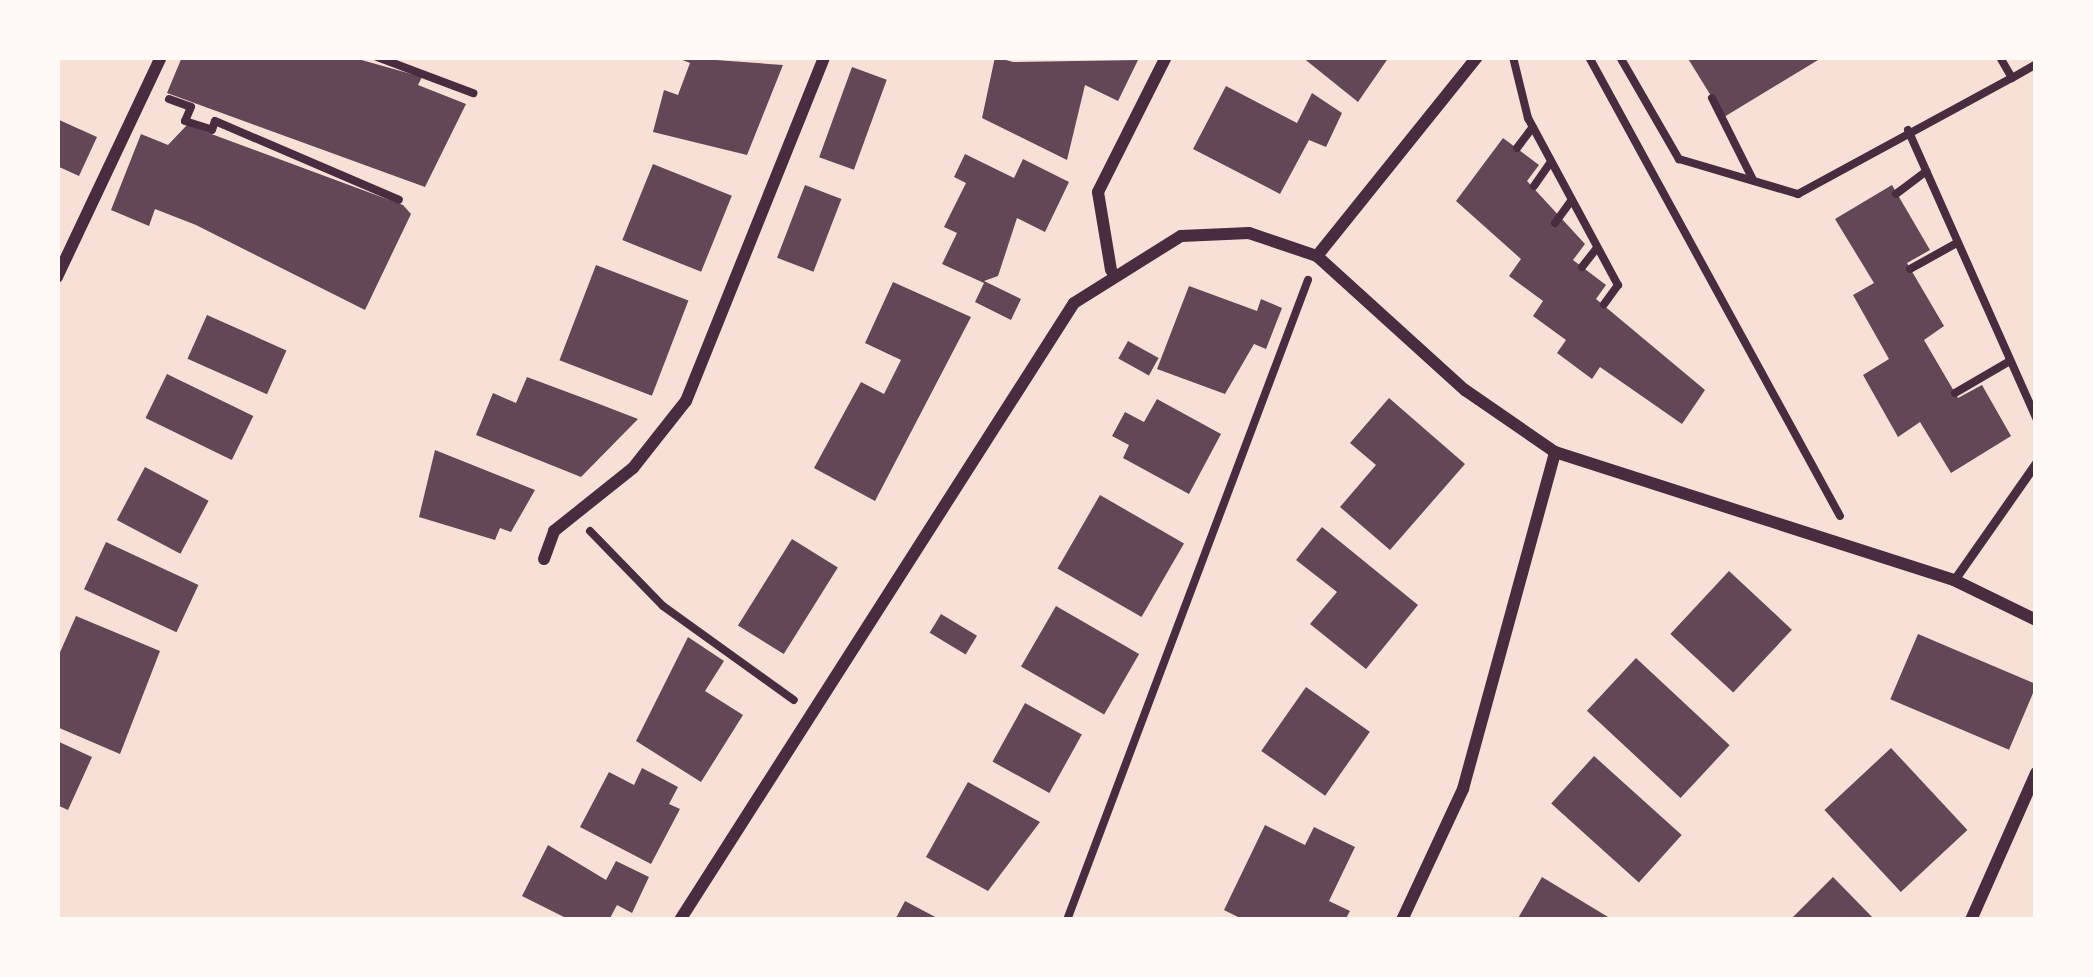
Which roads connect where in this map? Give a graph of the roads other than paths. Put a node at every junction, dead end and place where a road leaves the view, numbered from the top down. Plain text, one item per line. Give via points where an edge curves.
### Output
1 (161, 57) edge
2 (824, 57) edge
3 (1166, 57) edge
4 (1477, 57) edge
5 (1317, 256) junction
6 (1111, 270) junction
7 (57, 277) edge
8 (1556, 452) junction
9 (2036, 463) edge
10 (544, 559) dead end
11 (1954, 580) junction
12 (2036, 620) edge
13 (2036, 773) edge
14 (680, 920) edge
15 (1402, 920) edge
16 (1971, 920) edge

1 - 7 street
2 - 10 street via 686,401 633,468 554,531
3 - 6 street via 1098,192
4 - 5 street
5 - 6 street via 1221,231 1181,236
5 - 8 street via 1465,390
6 - 14 street via 1039,351
8 - 11 street
8 - 15 street via 1463,789
9 - 11 lane
11 - 12 street
13 - 16 street

